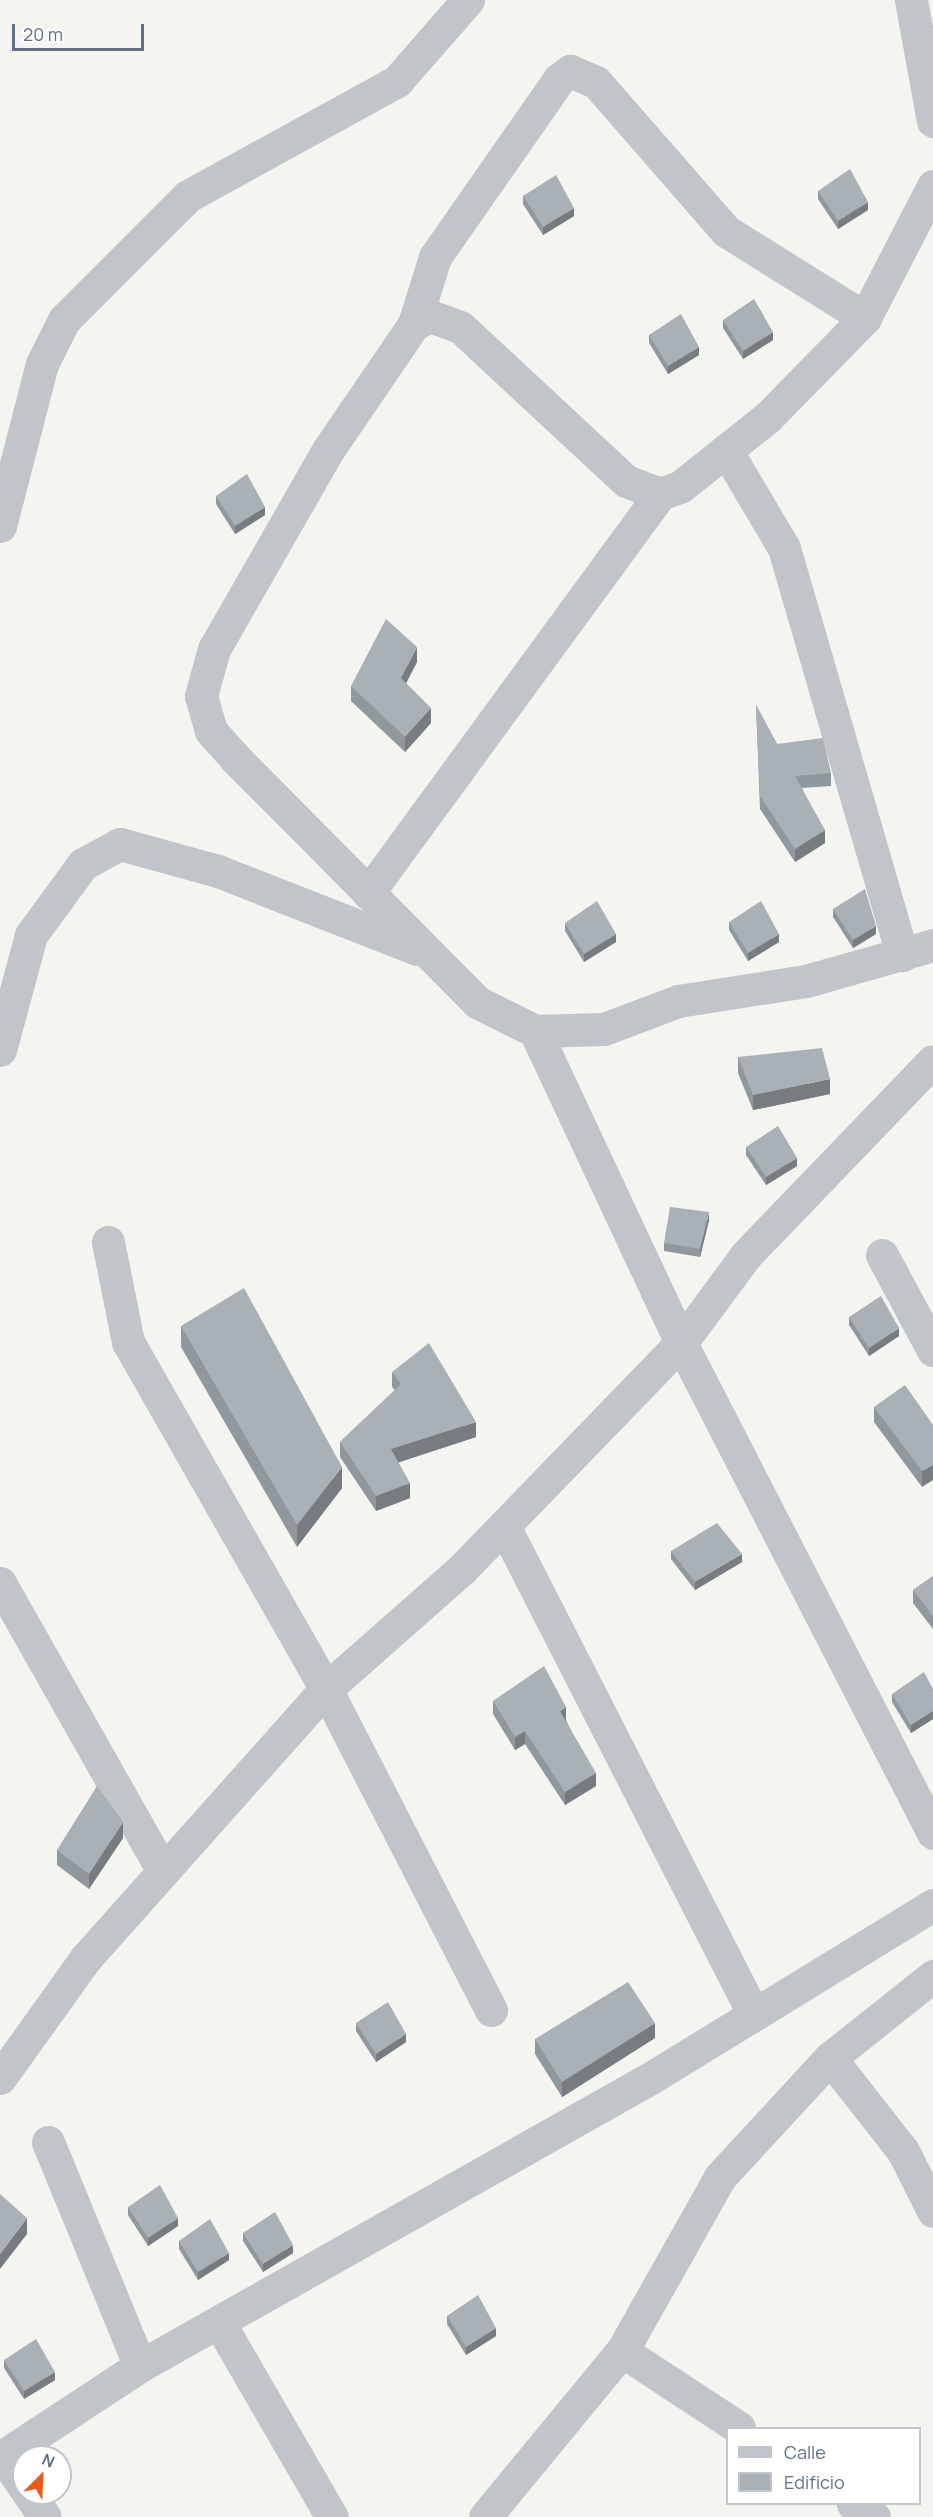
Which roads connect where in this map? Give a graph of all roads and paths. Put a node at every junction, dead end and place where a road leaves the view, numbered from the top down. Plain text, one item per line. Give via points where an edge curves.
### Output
1 (468, 0) edge
2 (911, 0) edge
3 (933, 121) edge
4 (933, 186) edge
5 (865, 318) junction
6 (414, 324) junction
7 (726, 450) junction
8 (660, 494) junction
9 (0, 526) edge
10 (368, 893) junction
11 (933, 945) edge
12 (430, 954) junction
13 (902, 955) junction
14 (535, 1031) junction
15 (0, 1050) edge
16 (933, 1061) edge
17 (108, 1242) dead end
18 (882, 1255) dead end
19 (681, 1343) junction
20 (933, 1350) edge
21 (504, 1526) junction
22 (0, 1582) edge
23 (326, 1689) junction
24 (933, 1833) edge
25 (162, 1869) junction
26 (933, 1905) edge
27 (933, 1976) edge
28 (491, 2010) dead end
29 (754, 2015) junction
30 (830, 2058) junction
31 (1, 2074) edge
32 (48, 2142) dead end
33 (933, 2211) edge
34 (220, 2324) junction
35 (622, 2351) junction
36 (140, 2367) junction
37 (738, 2427) edge
38 (2, 2457) edge
39 (12, 2471) edge
40 (855, 2505) edge
41 (332, 2517) edge
42 (485, 2517) edge
43 (874, 2517) edge

1 - 9 street via 397,81 188,196 64,320 42,363
2 - 3 street
4 - 5 street
5 - 6 street via 726,231 596,82 570,71 559,78 435,257
5 - 7 street via 768,417
6 - 8 street via 430,316 460,327 626,481
6 - 10 street via 328,450 225,629 201,696 211,731
7 - 8 street via 681,487
7 - 13 street via 784,548
8 - 10 street
10 - 12 street
11 - 13 street
12 - 14 street via 477,1002
12 - 15 street via 218,871 120,844 83,864 32,935
13 - 14 street via 806,981 678,1001 604,1029
14 - 19 street
16 - 19 street via 746,1255
17 - 23 street via 128,1342
18 - 20 street
19 - 21 street
19 - 24 street
21 - 23 street
21 - 29 street
22 - 25 street
23 - 25 street
23 - 28 street
25 - 31 street via 86,1958
26 - 29 street
27 - 30 street
29 - 34 street
30 - 33 street via 903,2151
30 - 35 street via 720,2177
32 - 36 street
34 - 36 street
34 - 41 street
35 - 37 street
35 - 42 street
36 - 38 street
38 - 39 street
40 - 43 street

